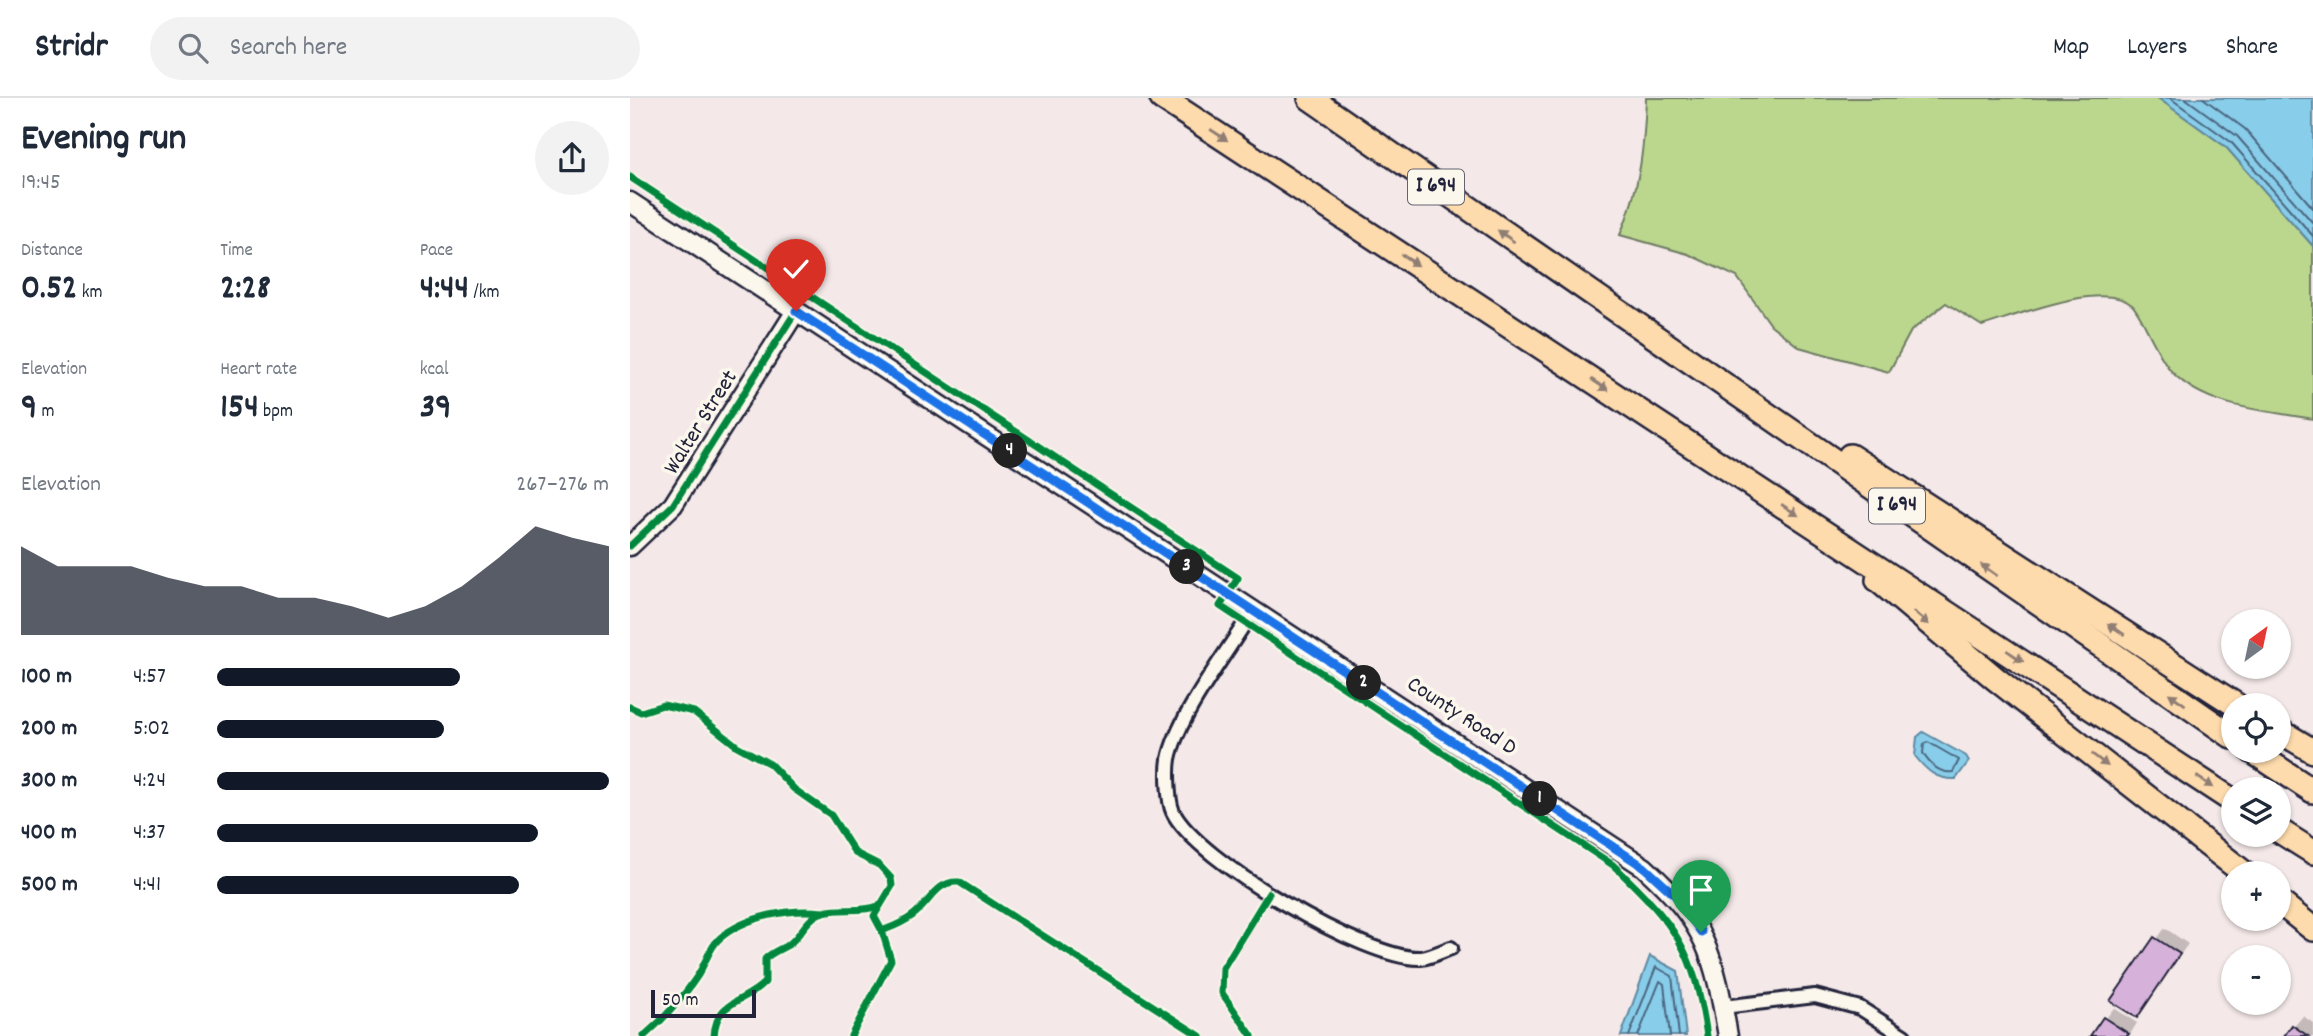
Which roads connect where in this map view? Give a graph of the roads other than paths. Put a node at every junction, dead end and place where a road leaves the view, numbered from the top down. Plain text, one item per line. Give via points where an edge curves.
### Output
1 (1162, 98) edge
2 (1310, 98) edge
3 (630, 202) edge
4 (1562, 275) junction
5 (796, 311) junction
6 (1834, 540) junction
7 (630, 547) edge
8 (1253, 610) junction
9 (2221, 695) edge
10 (2221, 729) edge
11 (2291, 738) edge
12 (2313, 751) edge
13 (2270, 763) edge
14 (2313, 791) edge
15 (2221, 793) edge
16 (2291, 838) edge
17 (2313, 852) edge
18 (2229, 861) edge
19 (2291, 911) edge
20 (2313, 929) edge
21 (1451, 948) dead end
22 (1723, 1007) junction
23 (1728, 1036) edge
24 (1904, 1036) edge

1 -> 6 highway, I 694
4 -> 2 highway, I 694
3 - 5 street, County Road D
9 -> 4 highway
10 -> 4 highway, I 694
5 - 7 street, Walter Street via 677,499
5 - 8 street, County Road D
6 -> 15 highway, I 694
6 -> 18 highway via 1905,605
8 - 21 street via 1180,725 1169,760 1172,811 1197,842 1322,925 1381,951 1422,958
8 - 22 street, County Road D via 1644,867 1678,898 1701,932 1717,973
11 - 12 highway
13 - 14 highway
16 - 17 highway
19 - 20 highway
22 - 23 street, County Road D
22 - 24 street via 1815,996 1860,1008

